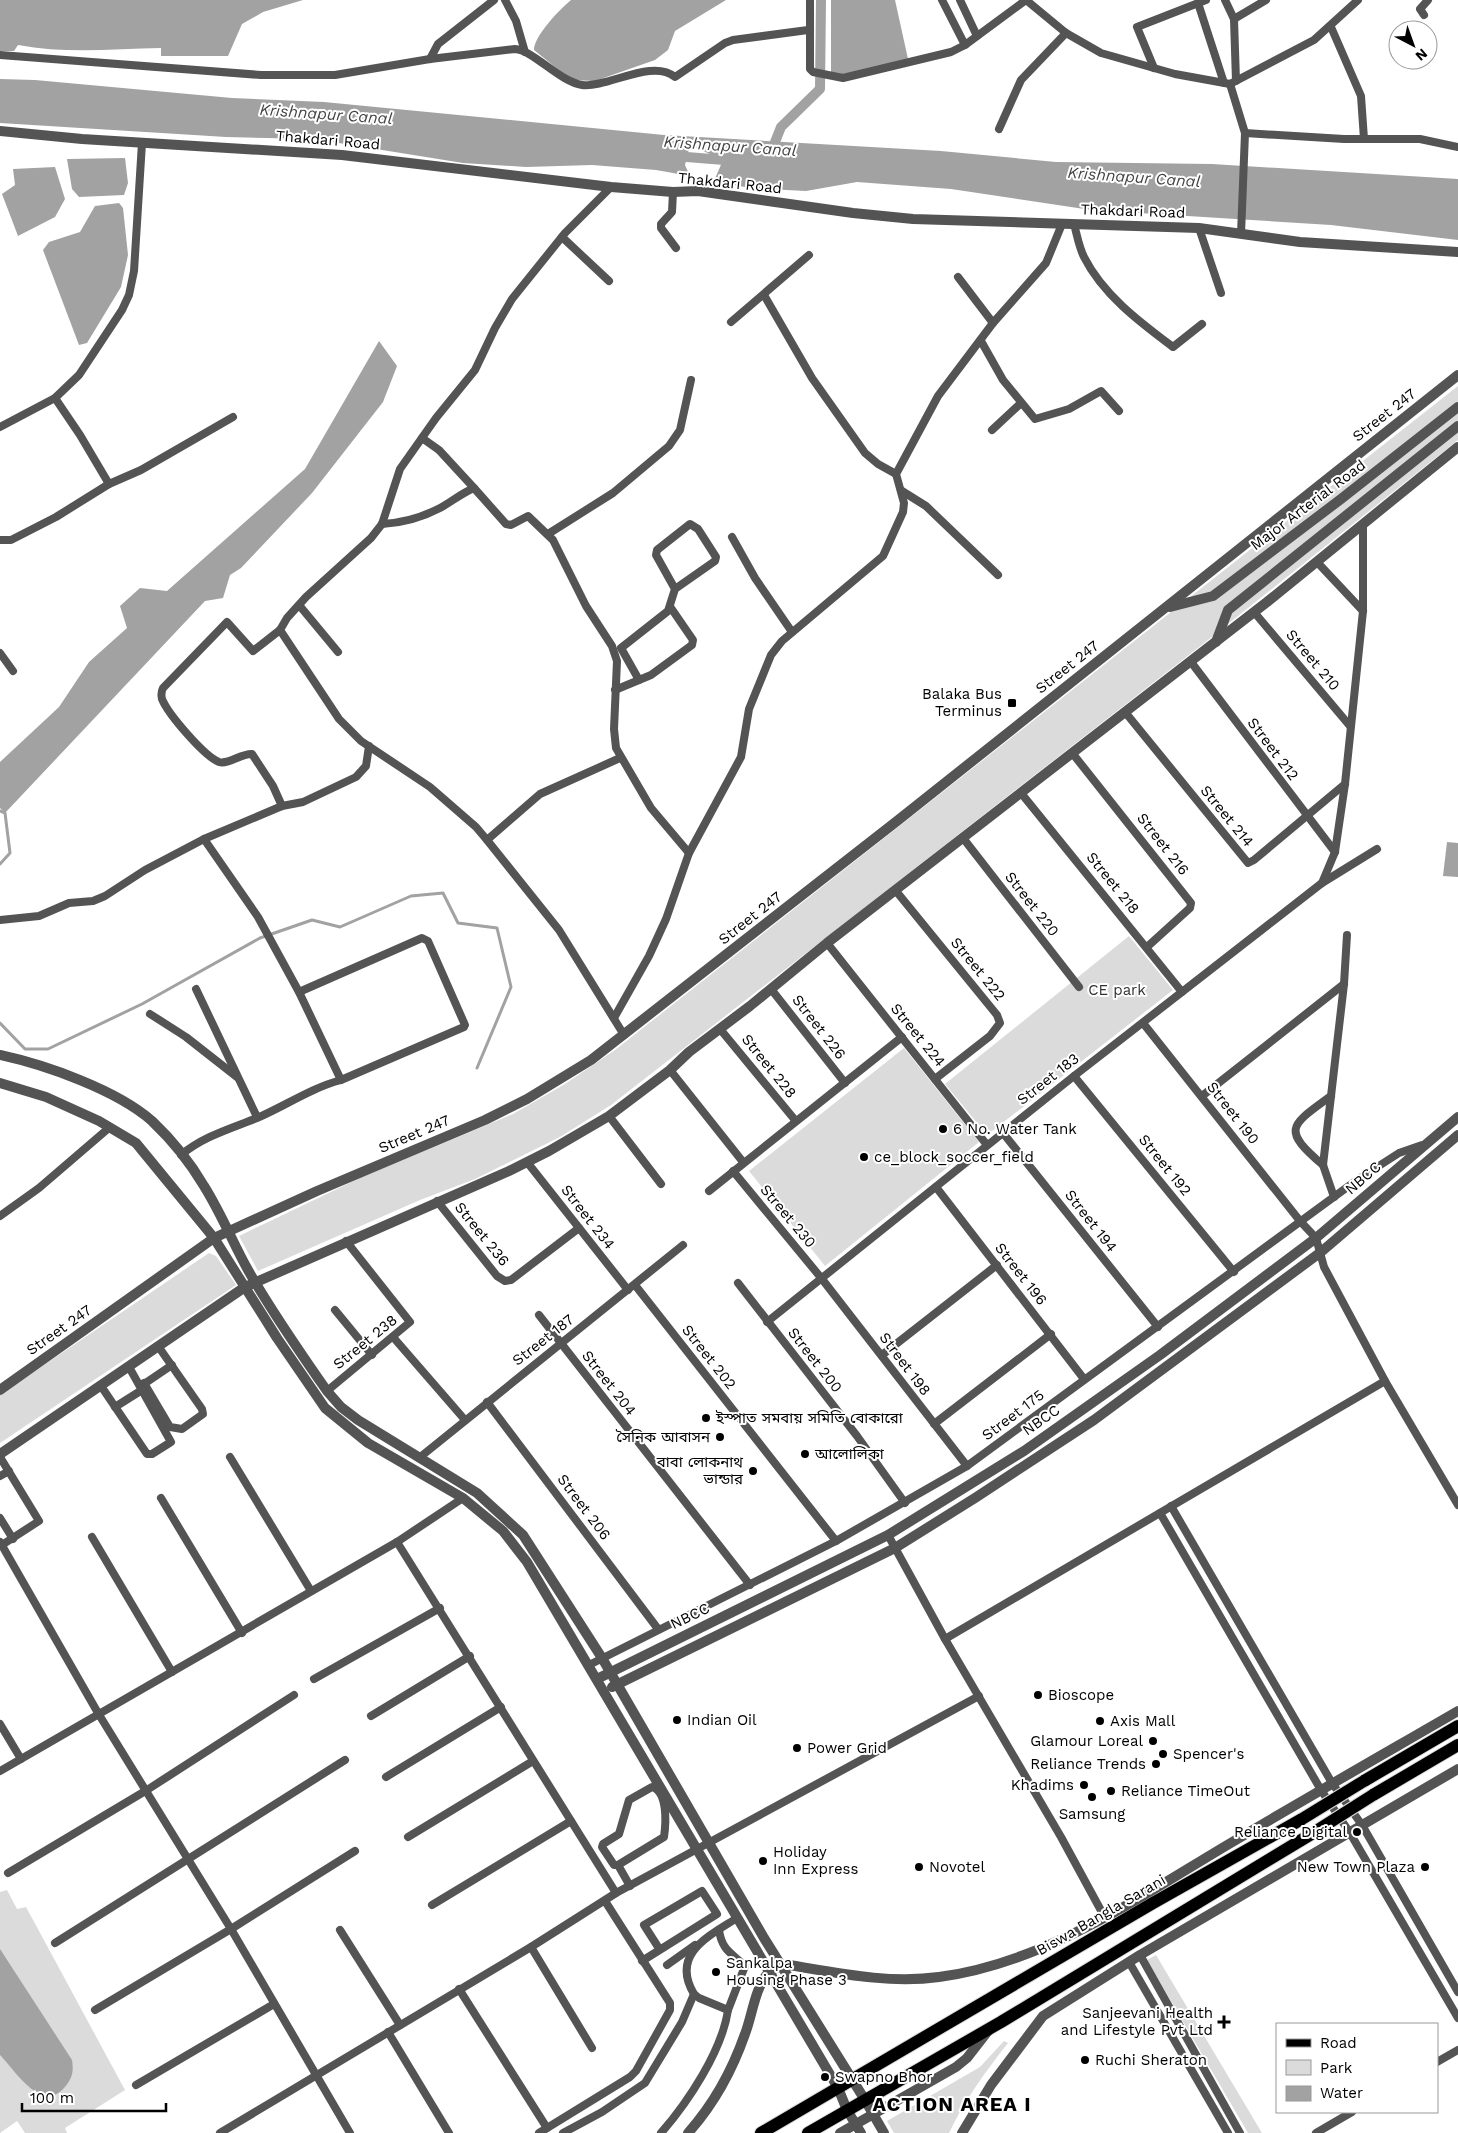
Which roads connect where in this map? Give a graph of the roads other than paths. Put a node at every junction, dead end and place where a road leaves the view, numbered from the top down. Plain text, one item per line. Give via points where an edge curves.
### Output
1 (494, 0) edge
2 (505, 0) edge
3 (810, 0) edge
4 (942, 0) edge
5 (960, 0) edge
6 (1026, 0) edge
7 (1224, 0) edge
8 (1266, 0) edge
9 (1358, 0) edge
10 (1428, 0) edge
11 (1202, 1) edge
12 (1424, 15) dead end
13 (1234, 19) junction
14 (1331, 27) junction
15 (808, 30) junction
16 (1066, 33) junction
17 (976, 36) junction
18 (964, 45) junction
19 (524, 52) junction
20 (0, 55) edge
21 (430, 59) junction
22 (1154, 68) junction
23 (1230, 83) junction
24 (999, 129) dead end
25 (0, 131) edge
26 (1246, 133) junction
27 (1364, 139) junction
28 (142, 143) junction
29 (1458, 147) edge
30 (611, 187) junction
31 (673, 192) junction
32 (1062, 224) junction
33 (1074, 224) junction
34 (1199, 228) junction
35 (1241, 234) junction
36 (562, 237) junction
37 (676, 248) dead end
38 (1458, 252) edge
39 (809, 255) dead end
40 (958, 277) dead end
41 (609, 281) dead end
42 (1221, 294) dead end
43 (764, 295) junction
44 (731, 322) dead end
45 (992, 322) junction
46 (1202, 324) dead end
47 (981, 341) junction
48 (1458, 375) edge
49 (691, 380) dead end
50 (55, 398) junction
51 (1020, 404) junction
52 (1458, 407) edge
53 (1119, 411) dead end
54 (233, 416) dead end
55 (1458, 426) edge
56 (0, 427) edge
57 (992, 430) dead end
58 (422, 438) junction
59 (1458, 447) edge
60 (896, 474) junction
61 (109, 484) junction
62 (474, 488) junction
63 (902, 491) junction
64 (382, 524) junction
65 (1363, 525) junction
66 (548, 534) junction
67 (732, 537) dead end
68 (0, 540) edge
69 (1317, 562) junction
70 (998, 574) dead end
71 (675, 589) junction
72 (299, 605) junction
73 (671, 608) junction
74 (1166, 608) junction
75 (1254, 612) junction
76 (1363, 612) junction
77 (280, 630) junction
78 (792, 632) junction
79 (1216, 642) junction
80 (338, 652) dead end
81 (0, 653) edge
82 (1191, 662) junction
83 (13, 671) dead end
84 (639, 680) junction
85 (615, 690) junction
86 (1125, 712) junction
87 (1350, 726) junction
88 (369, 746) junction
89 (1073, 754) junction
90 (620, 758) junction
91 (1345, 784) junction
92 (1021, 793) junction
93 (282, 806) junction
94 (1307, 817) junction
95 (962, 838) junction
96 (204, 839) junction
97 (487, 840) junction
98 (1377, 849) dead end
99 (1335, 852) junction
100 (690, 853) junction
101 (1322, 884) junction
102 (896, 891) junction
103 (0, 920) edge
104 (1347, 935) dead end
105 (826, 943) junction
106 (1147, 947) junction
107 (1344, 984) junction
108 (1079, 987) dead end
109 (196, 989) dead end
110 (771, 990) junction
111 (299, 992) junction
112 (1182, 992) junction
113 (150, 1014) dead end
114 (614, 1018) junction
115 (1143, 1023) junction
116 (720, 1029) junction
117 (624, 1034) junction
118 (902, 1037) junction
119 (0, 1055) edge
120 (670, 1070) junction
121 (1074, 1076) junction
122 (238, 1078) junction
123 (936, 1079) junction
124 (341, 1080) junction
125 (0, 1083) edge
126 (845, 1083) junction
127 (1202, 1096) junction
128 (1331, 1096) junction
129 (609, 1116) junction
130 (1458, 1117) edge
131 (257, 1118) junction
132 (796, 1120) junction
133 (110, 1127) junction
134 (1003, 1132) junction
135 (1458, 1135) edge
136 (1426, 1143) junction
137 (987, 1145) junction
138 (181, 1155) junction
139 (527, 1162) junction
140 (743, 1162) junction
141 (1323, 1165) junction
142 (733, 1171) junction
143 (661, 1184) dead end
144 (936, 1187) junction
145 (709, 1190) dead end
146 (1334, 1197) junction
147 (437, 1201) junction
148 (0, 1216) edge
149 (1300, 1222) junction
150 (579, 1228) junction
151 (227, 1233) junction
152 (214, 1238) junction
153 (1316, 1238) junction
154 (346, 1241) junction
155 (683, 1245) dead end
156 (1321, 1252) junction
157 (997, 1265) junction
158 (1234, 1272) junction
159 (822, 1278) junction
160 (255, 1282) junction
161 (738, 1283) dead end
162 (245, 1287) junction
163 (631, 1288) junction
164 (335, 1310) dead end
165 (538, 1315) dead end
166 (767, 1322) junction
167 (1158, 1327) junction
168 (1051, 1334) junction
169 (393, 1337) junction
170 (561, 1344) junction
171 (158, 1346) junction
172 (372, 1354) junction
173 (882, 1355) junction
174 (130, 1365) junction
175 (172, 1366) junction
176 (1084, 1379) junction
177 (1385, 1381) junction
178 (101, 1386) junction
179 (143, 1387) junction
180 (0, 1390) edge
181 (327, 1391) junction
182 (487, 1402) junction
183 (115, 1407) junction
184 (465, 1420) junction
185 (934, 1424) junction
186 (0, 1456) edge
187 (230, 1457) dead end
188 (419, 1458) junction
189 (967, 1466) junction
190 (9, 1471) junction
191 (0, 1476) edge
192 (161, 1498) dead end
193 (463, 1498) junction
194 (905, 1503) junction
195 (1458, 1505) edge
196 (1172, 1506) junction
197 (1160, 1513) junction
198 (0, 1518) edge
199 (888, 1535) junction
200 (92, 1537) dead end
201 (12, 1539) junction
202 (836, 1541) junction
203 (397, 1542) junction
204 (1, 1544) edge
205 (894, 1548) junction
206 (750, 1585) junction
207 (311, 1591) junction
208 (440, 1608) junction
209 (658, 1629) junction
210 (242, 1633) junction
211 (945, 1639) junction
212 (470, 1656) junction
213 (602, 1658) junction
214 (589, 1666) junction
215 (172, 1672) junction
216 (610, 1672) junction
217 (597, 1679) junction
218 (314, 1680) dead end
219 (617, 1684) junction
220 (604, 1691) junction
221 (294, 1695) dead end
222 (979, 1696) junction
223 (501, 1707) junction
224 (1458, 1711) edge
225 (98, 1713) junction
226 (371, 1716) dead end
227 (0, 1724) edge
228 (1458, 1726) edge
229 (1458, 1745) edge
230 (21, 1759) junction
231 (345, 1760) dead end
232 (533, 1761) junction
233 (1458, 1769) edge
234 (0, 1771) edge
235 (386, 1777) dead end
236 (1332, 1783) junction
237 (147, 1790) junction
238 (1320, 1790) junction
239 (571, 1821) junction
240 (1362, 1825) junction
241 (1350, 1833) junction
242 (408, 1836) dead end
243 (710, 1842) junction
244 (698, 1849) junction
245 (355, 1851) dead end
246 (189, 1859) junction
247 (618, 1865) junction
248 (8, 1874) dead end
249 (630, 1886) junction
250 (718, 1886) junction
251 (616, 1893) junction
252 (704, 1894) junction
253 (605, 1901) junction
254 (727, 1901) junction
255 (432, 1905) dead end
256 (714, 1909) junction
257 (1104, 1916) junction
258 (737, 1918) junction
259 (231, 1929) junction
260 (340, 1930) dead end
261 (719, 1930) junction
262 (55, 1943) dead end
263 (695, 1945) junction
264 (531, 1947) junction
265 (660, 1950) junction
266 (1140, 1955) junction
267 (642, 1961) junction
268 (1129, 1962) junction
269 (667, 1965) dead end
270 (781, 1966) junction
271 (769, 1972) junction
272 (459, 1989) junction
273 (1458, 1992) edge
274 (694, 1994) junction
275 (274, 2004) junction
276 (95, 2010) dead end
277 (728, 2010) junction
278 (1458, 2018) edge
279 (400, 2025) junction
280 (992, 2027) junction
281 (388, 2032) junction
282 (592, 2048) dead end
283 (1458, 2050) edge
284 (1438, 2061) edge
285 (316, 2075) junction
286 (852, 2079) junction
287 (136, 2085) dead end
288 (838, 2088) junction
289 (865, 2100) junction
290 (847, 2110) junction
291 (1350, 2113) edge
292 (873, 2114) junction
293 (547, 2128) junction
294 (858, 2129) edge
295 (220, 2133) edge
296 (350, 2133) edge
297 (449, 2133) edge
298 (539, 2133) edge
299 (563, 2133) edge
300 (661, 2133) edge
301 (688, 2133) edge
302 (761, 2133) edge
303 (808, 2133) edge
304 (840, 2133) edge
305 (884, 2133) edge
306 (962, 2133) edge
307 (1228, 2133) edge
308 (1240, 2133) edge
309 (1316, 2133) edge

1 - 21 street via 438,44
2 - 19 street via 516,21
3 - 15 street
4 - 18 street
5 - 17 street
6 - 16 street
6 - 17 street
7 - 13 street
8 - 13 street
9 - 14 street
10 - 12 street via 1420,9
11 - 22 street via 1137,27
11 - 23 street
13 - 23 street
14 - 23 street via 1314,40
14 - 27 street via 1361,96
15 - 18 street via 809,66 813,72 831,77 843,78 951,52
15 - 19 street via 733,40 675,77 661,72 633,74 587,85 569,80
16 - 22 street via 1101,54
16 - 24 street via 1021,80
17 - 18 street
19 - 21 street via 515,49
20 - 21 street via 276,76 335,75
22 - 23 street
23 - 26 street
25 - 28 street, Thakdari Road
26 - 27 street
26 - 35 street
27 - 29 street via 1420,139
28 - 30 street, Thakdari Road via 342,155
28 - 50 street via 134,271 129,295 79,375
30 - 31 street, Thakdari Road
30 - 36 street
31 - 32 street, Thakdari Road via 698,191 913,219
31 - 37 street via 672,212 661,228
32 - 33 street, Thakdari Road
32 - 45 street via 1046,263
33 - 34 street, Thakdari Road
33 - 46 street via 1088,264 1132,316 1174,347
34 - 35 street, Thakdari Road
34 - 42 street
35 - 38 street, Thakdari Road via 1300,242
36 - 41 street
36 - 58 street via 512,299 475,370
39 - 43 street
40 - 45 street
43 - 44 street
43 - 60 street via 812,378 865,453
45 - 47 street
47 - 51 street
47 - 60 street via 938,396
48 - 74 street, Street 247
49 - 66 street via 680,430 669,446 613,493
50 - 56 street
50 - 61 street
51 - 53 street via 1031,416 1039,419 1069,409 1102,391
51 - 57 street
52 - 74 street, Major Arterial Road via 1213,596
54 - 61 street via 141,470
55 - 79 street, Major Arterial Road via 1228,610
58 - 62 street via 439,450
58 - 64 street via 400,469
59 - 65 street
60 - 63 street
61 - 68 street via 11,540
62 - 64 street via 417,518
62 - 66 street via 506,524 511,525 528,516
63 - 70 street via 926,506
63 - 78 street via 903,512 883,556
64 - 72 street
65 - 69 street
65 - 76 street
66 - 85 street via 586,606 615,651
67 - 78 street
69 - 75 street
69 - 76 street
71 - 71 street via 715,561 716,557 698,529 690,524 657,550 656,555
71 - 73 street
72 - 77 street
72 - 80 street
73 - 84 street via 621,648
73 - 84 street via 693,642 679,656
74 - 117 street, Street 247
75 - 79 street
75 - 87 street, Street 210
76 - 87 street
77 - 88 street via 339,719
77 - 93 street via 253,651 227,622 169,681 161,694 183,729 215,759 223,762 252,754
78 - 100 street via 771,655 749,709 741,757
79 - 82 street
81 - 83 street
82 - 86 street
82 - 94 street, Street 212
84 - 85 street
85 - 90 street via 614,729
86 - 89 street
86 - 94 street, Street 214 via 1248,863
87 - 91 street
88 - 93 street via 366,766 356,777 303,802
88 - 97 street via 430,787
89 - 92 street
89 - 106 street, Street 216 via 1191,903 1190,908
90 - 97 street via 540,794
90 - 100 street via 651,808
91 - 94 street, Street 214
91 - 99 street
92 - 95 street
92 - 106 street, Street 218
93 - 96 street
94 - 99 street, Street 212
95 - 102 street
95 - 108 street, Street 220
96 - 103 street via 93,901 69,904 39,916
96 - 111 street via 266,932
97 - 114 street via 559,930
98 - 101 street, Street 183
99 - 101 street
100 - 114 street via 649,956
101 - 112 street, Street 183
102 - 105 street
102 - 123 street, Street 222 via 997,1015 1000,1023 990,1036
104 - 107 street
105 - 110 street
105 - 118 street, Street 224
106 - 112 street, Street 218
107 - 127 street
107 - 128 street
109 - 122 street
110 - 116 street
110 - 126 street, Street 226
111 - 124 street
111 - 124 street via 419,939 428,941 465,1022 464,1027
112 - 115 street, Street 183
113 - 122 street via 186,1037
114 - 117 street
115 - 121 street, Street 183
115 - 127 street, Street 190
116 - 120 street
116 - 132 street, Street 228
117 - 151 street, Street 247 via 591,1060 510,1108
118 - 123 street, Street 224
118 - 126 street
119 - 138 street via 92,1086 120,1100 152,1121
120 - 129 street
120 - 140 street
121 - 134 street, Street 183
121 - 158 street, Street 192
122 - 131 street
123 - 137 street, Street 224
124 - 131 street via 324,1084
125 - 133 street via 46,1097
126 - 132 street
127 - 149 street, Street 190
128 - 141 street
128 - 141 street via 1302,1117 1296,1127 1301,1146
129 - 139 street
129 - 143 street
130 - 136 street, NBCC
131 - 138 street via 211,1135
132 - 140 street
133 - 148 street via 39,1188
133 - 152 street via 136,1143
134 - 137 street, Street 183
134 - 167 street, Street 194
135 - 156 street
136 - 146 street, Street 175 via 1399,1153
136 - 153 street, NBCC
137 - 144 street, Street 183
138 - 151 street via 204,1186
139 - 147 street
139 - 150 street, Street 234
140 - 142 street
141 - 146 street
142 - 145 street
142 - 159 street, Street 230
144 - 157 street, Street 196
144 - 159 street, Street 183
146 - 149 street, Street 175
147 - 150 street, Street 236 via 504,1281 511,1280
147 - 154 street
149 - 153 street, Street 190
149 - 158 street, Street 175
150 - 163 street, Street 234
151 - 152 street, Street 247
151 - 160 street
152 - 162 street
152 - 180 street, Street 247
153 - 156 street
153 - 199 street, NBCC via 1160,1355 1024,1451
154 - 160 street
154 - 169 street, Street 238 via 410,1322
155 - 163 street, Street 187
156 - 177 street via 1324,1267
156 - 205 street via 1094,1420
157 - 168 street, Street 196
157 - 173 street
158 - 167 street, Street 175
159 - 166 street, Street 183
159 - 173 street, Street 198
160 - 162 street
160 - 181 street
161 - 166 street, Street 200
162 - 171 street
162 - 193 street via 316,1398 334,1417 368,1443
163 - 170 street, Street 187
163 - 202 street, Street 202
164 - 172 street
165 - 170 street, Street 204
166 - 194 street, Street 200
167 - 176 street, Street 175
168 - 176 street, Street 196
168 - 185 street
169 - 172 street, Street 238
169 - 184 street
170 - 182 street, Street 187
170 - 206 street, Street 204
171 - 174 street
171 - 175 street
172 - 181 street, Street 238
173 - 185 street, Street 198
174 - 178 street
174 - 179 street
175 - 179 street
175 - 179 street via 203,1414 182,1429 170,1427
176 - 189 street, Street 175
177 - 195 street
177 - 196 street
178 - 183 street
178 - 186 street
179 - 183 street
179 - 183 street via 171,1442 147,1454
181 - 188 street via 358,1420
182 - 184 street, Street 187
182 - 209 street, Street 206
184 - 188 street, Street 187
185 - 189 street, Street 198
186 - 190 street
187 - 207 street
188 - 213 street via 477,1493 523,1536
189 - 194 street, Street 175
190 - 191 street
190 - 201 street via 39,1521
192 - 210 street
193 - 203 street
193 - 214 street via 503,1531 522,1555
194 - 202 street, Street 175
196 - 197 street
196 - 236 street
197 - 211 street
197 - 238 street
198 - 201 street
199 - 205 street
199 - 216 street, NBCC
200 - 215 street
201 - 204 street
202 - 206 street, Street 175
203 - 207 street
203 - 208 street
204 - 225 street
205 - 211 street
205 - 219 street
206 - 209 street, Street 175
207 - 210 street
208 - 212 street
208 - 218 street
209 - 213 street, Street 175
210 - 215 street
211 - 222 street
212 - 223 street
212 - 226 street
213 - 214 street, Street 175
213 - 216 street
214 - 217 street
215 - 225 street
216 - 217 street, NBCC
216 - 219 street
217 - 220 street
219 - 220 street
219 - 243 street
220 - 244 street
221 - 237 street
222 - 243 street
222 - 257 street
223 - 232 street
223 - 235 street
224 - 236 street
225 - 230 street
225 - 237 street
227 - 230 street
228 - 286 main road, Biswa Bangla Sarani, bridge via 1302,1820
229 - 280 main road, bridge
230 - 234 street
231 - 246 street
232 - 239 street
232 - 242 street
233 - 240 street
236 - 238 street
236 - 240 street
237 - 246 street
237 - 248 street
238 - 241 street
238 - 257 street
239 - 251 street
239 - 255 street
240 - 241 street
240 - 273 street
241 - 266 street
241 - 278 street
243 - 244 street
243 - 270 street
244 - 249 street
244 - 250 street
245 - 259 street
246 - 259 street
246 - 262 street
247 - 247 street via 664,1837 664,1799 656,1788 652,1787 629,1800 619,1834 603,1844 614,1865
247 - 249 street
249 - 251 street
250 - 252 street
250 - 254 street
251 - 253 street
252 - 256 street
252 - 265 street via 702,1891 644,1925
253 - 264 street
253 - 267 street
254 - 256 street
254 - 258 street
256 - 265 street via 717,1914
257 - 270 street via 1019,1958 949,1976 880,1978
258 - 261 street
258 - 271 street
259 - 275 street
259 - 276 street
260 - 279 street
261 - 263 street
261 - 277 street via 720,1943 745,1966
263 - 269 street
263 - 274 street via 687,1967 689,1985
264 - 272 street
264 - 282 street
265 - 267 street
266 - 268 street
266 - 308 street
267 - 293 street via 670,2003 670,2010 636,2071
268 - 306 street via 1039,2020 990,2085
268 - 307 street
270 - 271 street
270 - 286 street
271 - 288 street
271 - 301 street via 729,2072 707,2110
272 - 279 street
272 - 293 street
274 - 277 street
274 - 299 street via 682,2022 645,2083
275 - 285 street
275 - 287 street
277 - 300 street via 725,2029 685,2105
279 - 281 street
280 - 289 main road
280 - 292 street via 956,2067
281 - 285 street
281 - 297 street
283 - 284 street
285 - 295 street
285 - 296 street
286 - 288 main road, Biswa Bangla Sarani
286 - 289 street
288 - 290 street
288 - 302 main road, Biswa Bangla Sarani
289 - 290 main road
289 - 292 street
290 - 294 street
290 - 303 main road
291 - 309 street
292 - 294 street
292 - 305 street
293 - 298 street
294 - 304 street

